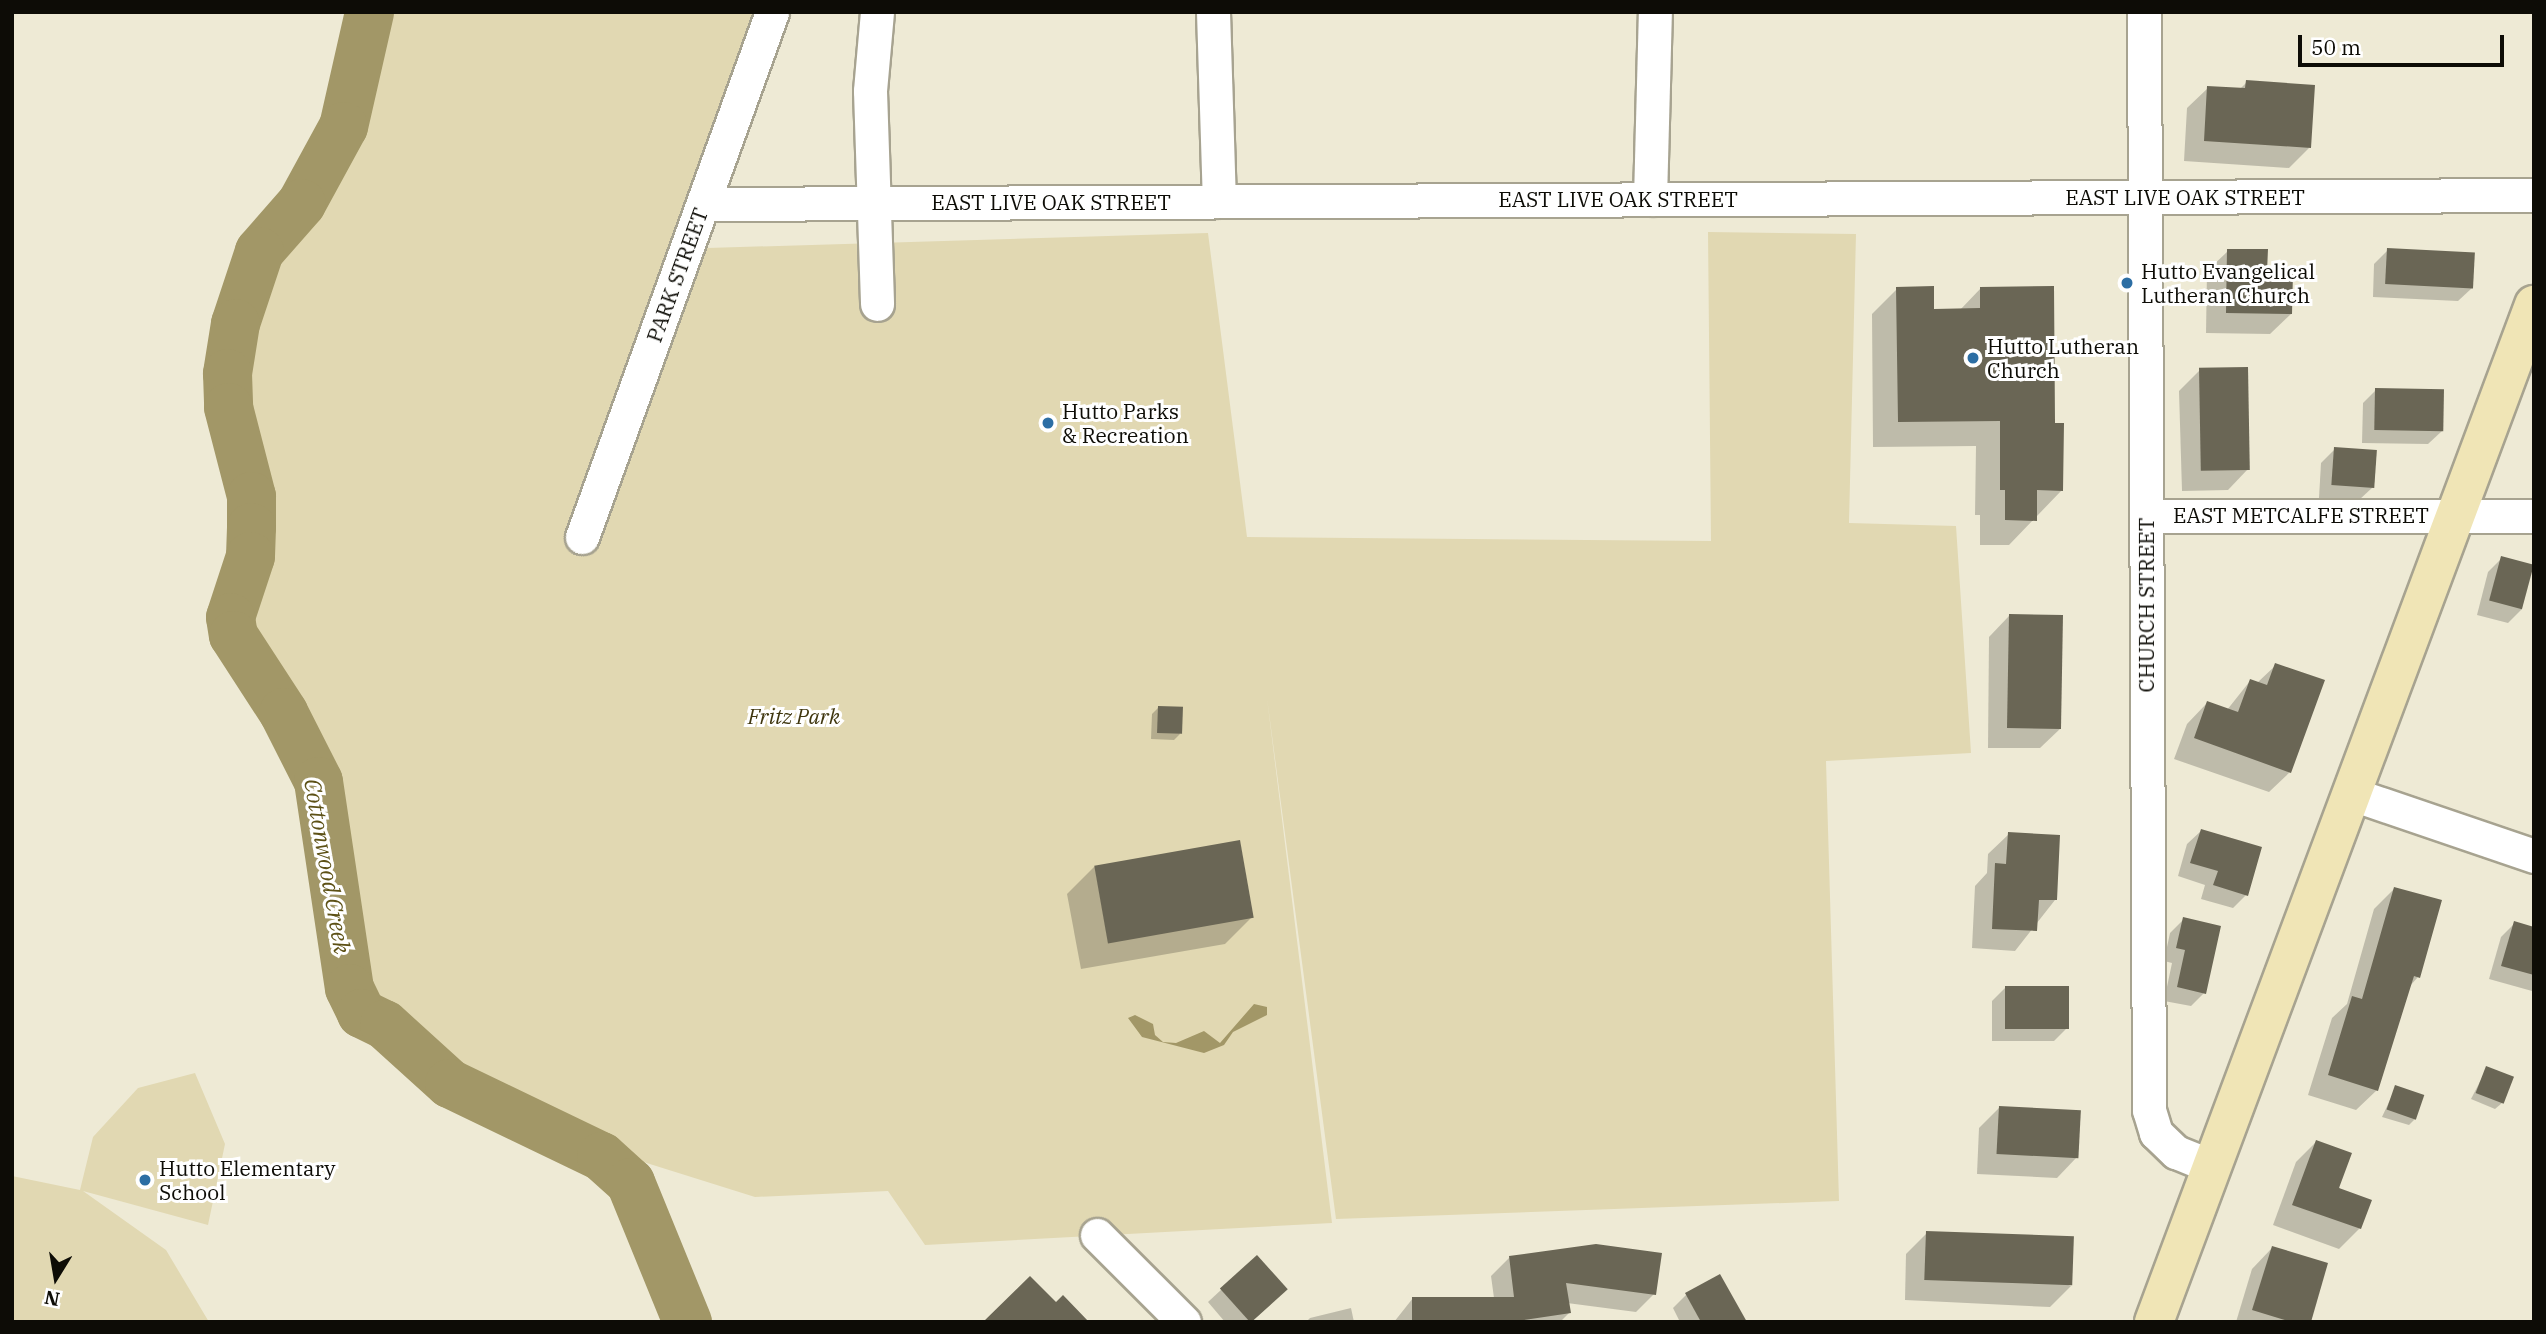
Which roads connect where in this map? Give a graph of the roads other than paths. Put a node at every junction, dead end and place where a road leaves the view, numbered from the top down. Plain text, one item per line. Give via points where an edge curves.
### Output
1 (772, 12) edge
2 (877, 12) edge
3 (1213, 12) edge
4 (1655, 12) edge
5 (2144, 12) edge
6 (2534, 195) edge
7 (2142, 197) junction
8 (1650, 199) junction
9 (1219, 201) junction
10 (876, 203) junction
11 (703, 204) junction
12 (877, 304) dead end
13 (2534, 305) edge
14 (2455, 515) junction
15 (2146, 516) junction
16 (2534, 516) edge
17 (582, 537) dead end
18 (2352, 794) junction
19 (2534, 856) edge
20 (2210, 1166) junction
21 (1097, 1235) dead end
22 (1184, 1322) edge
23 (2154, 1322) edge

1 - 11 street, PARK STREET
2 - 10 street via 870,92
3 - 9 street
4 - 8 street
5 - 7 street, CHURCH STREET
6 - 7 street, EAST LIVE OAK STREET
7 - 8 street, EAST LIVE OAK STREET
7 - 15 street, CHURCH STREET
8 - 9 street, EAST LIVE OAK STREET
9 - 10 street, EAST LIVE OAK STREET
10 - 11 street, EAST LIVE OAK STREET
10 - 12 street
11 - 17 street, PARK STREET
13 - 14 main road
14 - 15 street, EAST METCALFE STREET
14 - 16 street, EAST METCALFE STREET
14 - 18 main road
15 - 20 street, CHURCH STREET via 2149,1110 2156,1133 2176,1152
18 - 19 street
18 - 20 main road
20 - 23 main road
21 - 22 street

